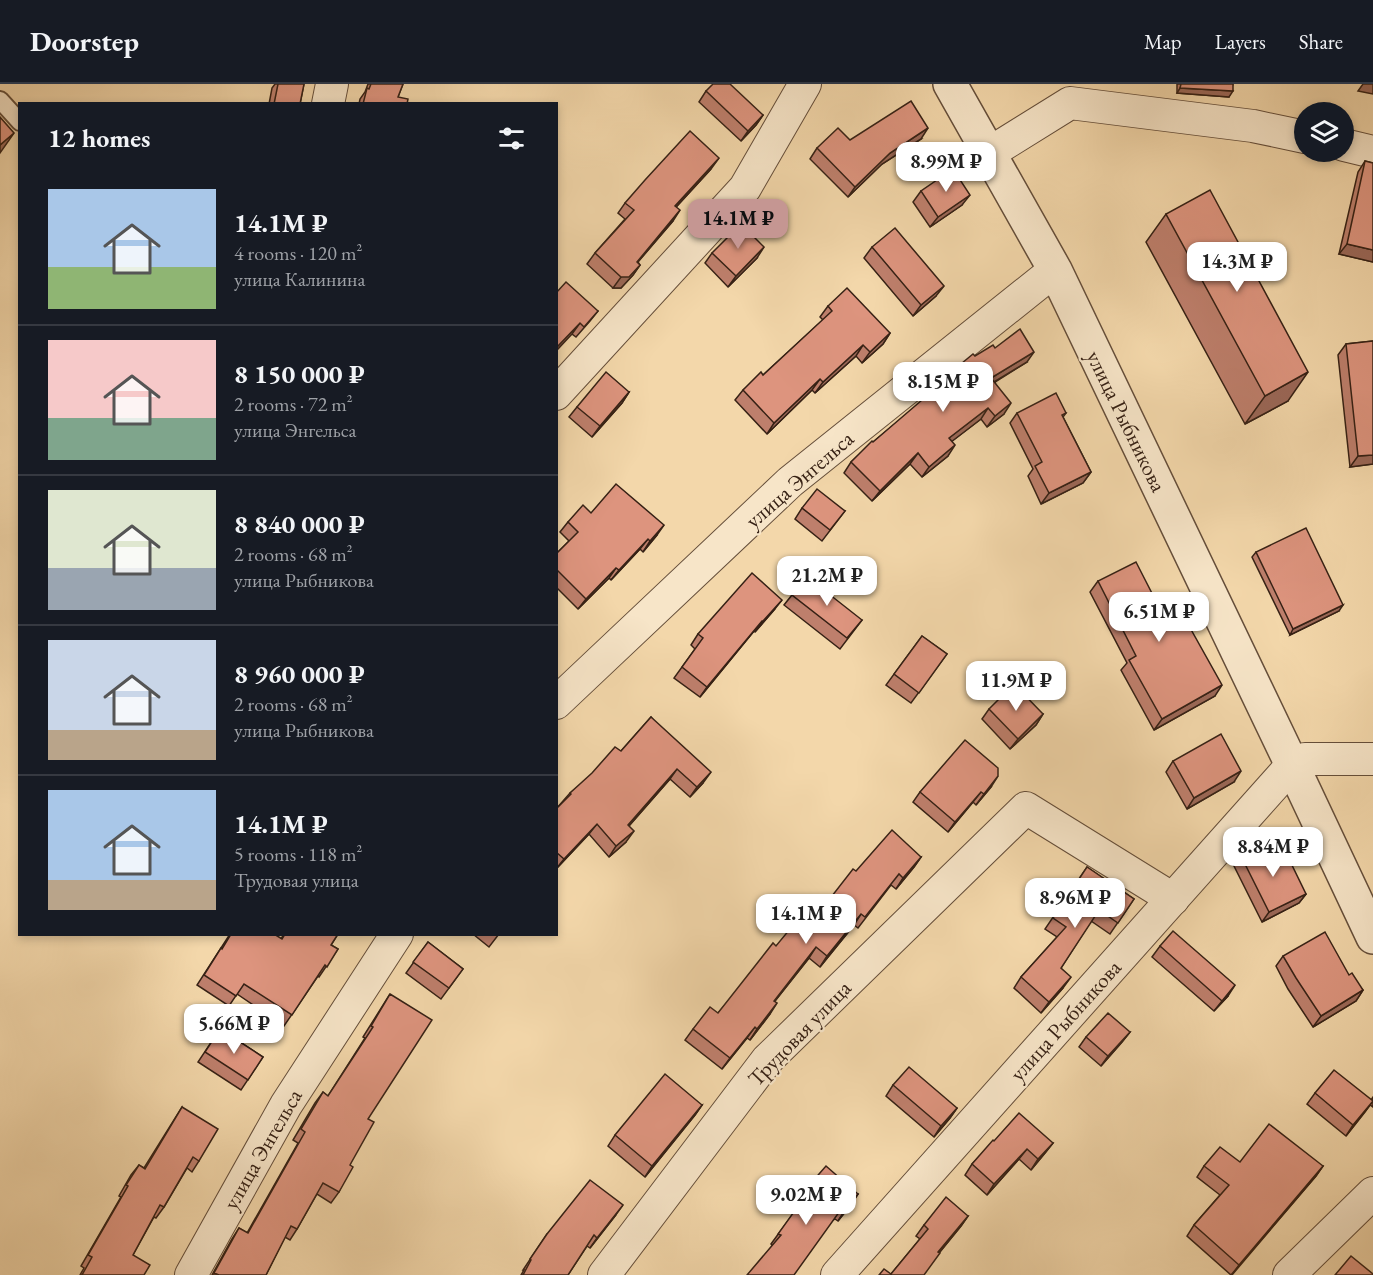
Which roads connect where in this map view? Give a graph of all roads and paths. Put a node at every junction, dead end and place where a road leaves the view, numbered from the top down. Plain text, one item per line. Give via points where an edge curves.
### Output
1 (332, 84) edge
2 (804, 84) edge
3 (950, 84) edge
4 (1078, 94) edge
5 (0, 100) edge
6 (328, 102) edge
7 (18, 120) edge
8 (1294, 135) edge
9 (1354, 147) edge
10 (989, 152) junction
11 (1373, 152) edge
12 (1055, 270) junction
13 (558, 392) edge
14 (558, 701) edge
15 (1373, 759) edge
16 (1292, 765) junction
17 (1173, 898) junction
18 (396, 936) edge
19 (1373, 937) edge
20 (1373, 1193) edge
21 (191, 1275) edge
22 (604, 1275) edge
23 (837, 1275) edge
24 (1290, 1275) edge

1 - 6 street
2 - 13 street via 746,188
3 - 10 street, улица Рыбникова
4 - 8 street
4 - 10 street
5 - 7 lane
9 - 11 street
10 - 12 street, улица Рыбникова
12 - 14 street, улица Энгельса via 789,482
12 - 16 street, улица Рыбникова
15 - 16 street via 1305,759
16 - 17 street, улица Рыбникова
16 - 19 street, улица Рыбникова
17 - 22 street, Трудовая улица via 1026,808 767,1060
17 - 23 street, улица Рыбникова
18 - 21 street, улица Энгельса via 285,1105
20 - 24 street

